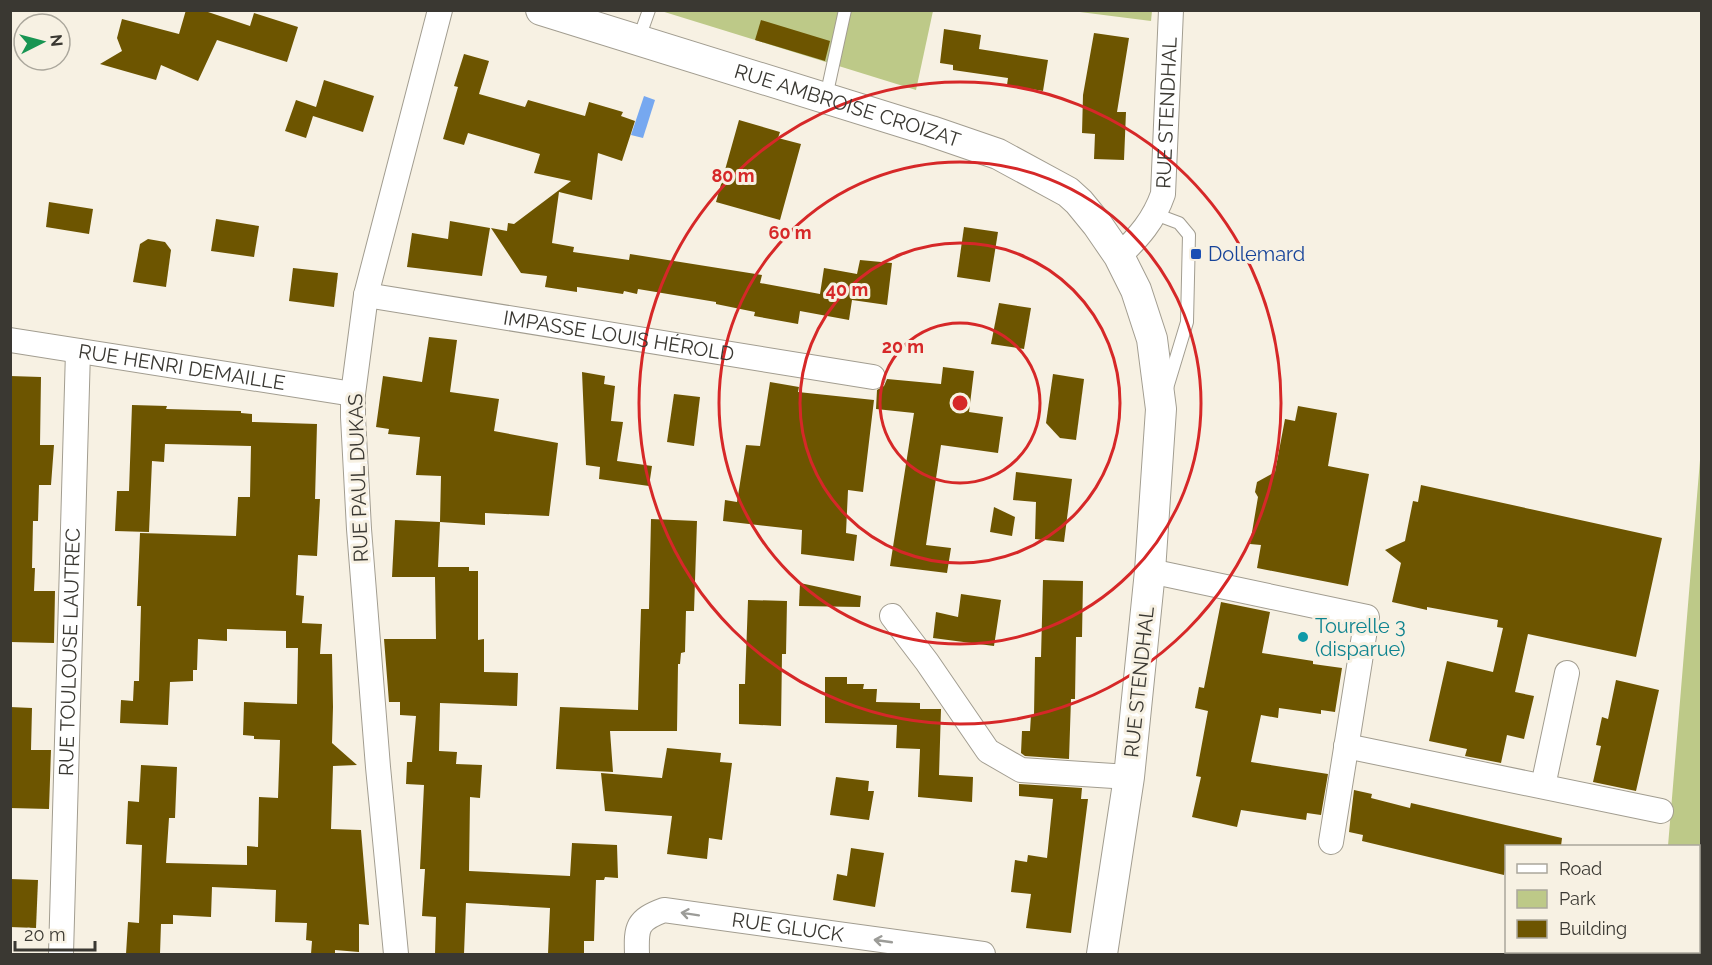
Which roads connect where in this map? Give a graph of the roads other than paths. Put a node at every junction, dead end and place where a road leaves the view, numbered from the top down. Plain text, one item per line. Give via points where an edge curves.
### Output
1 (440, 10) edge
2 (541, 10) edge
3 (649, 10) edge
4 (845, 10) edge
5 (1171, 10) edge
6 (638, 41) junction
7 (826, 99) junction
8 (1155, 214) junction
9 (1119, 256) junction
10 (366, 295) junction
11 (10, 340) edge
12 (78, 351) junction
13 (873, 377) dead end
14 (353, 394) junction
15 (1161, 409) junction
16 (1150, 571) junction
17 (892, 616) dead end
18 (1567, 673) dead end
19 (1346, 746) junction
20 (1129, 777) junction
21 (1543, 786) junction
22 (1661, 811) dead end
23 (1331, 842) dead end
24 (637, 943) edge
25 (61, 954) edge
26 (396, 954) edge
27 (982, 954) edge
28 (1102, 954) edge

1 - 10 street, RUE PAUL DUKAS
2 - 6 street, RUE AMBROISE CROIZAT
3 - 6 lane
4 - 7 lane
5 - 8 street, RUE STENDHAL via 1163,194
6 - 7 street, RUE AMBROISE CROIZAT
7 - 9 street, RUE AMBROISE CROIZAT via 998,154 1068,192
8 - 9 street, RUE STENDHAL
8 - 15 lane, RUE STENDHAL via 1179,223 1189,235 1188,322
9 - 15 street, RUE STENDHAL via 1136,290 1152,339
10 - 13 street, IMPASSE LOUIS HÉROLD
10 - 14 street, RUE PAUL DUKAS
11 - 12 street, RUE HENRI DEMAILLE
12 - 14 street, RUE HENRI DEMAILLE
12 - 25 street, RUE TOULOUSE LAUTREC
14 - 26 street, RUE PAUL DUKAS via 359,529
15 - 16 street, RUE STENDHAL
16 - 19 street via 1367,617
16 - 20 street, RUE STENDHAL
17 - 20 street via 988,751 1021,770
18 - 21 street
19 - 21 street
19 - 23 street
20 - 28 street, RUE STENDHAL
21 - 22 street
27 -> 24 street, RUE GLUCK via 664,910 646,916

